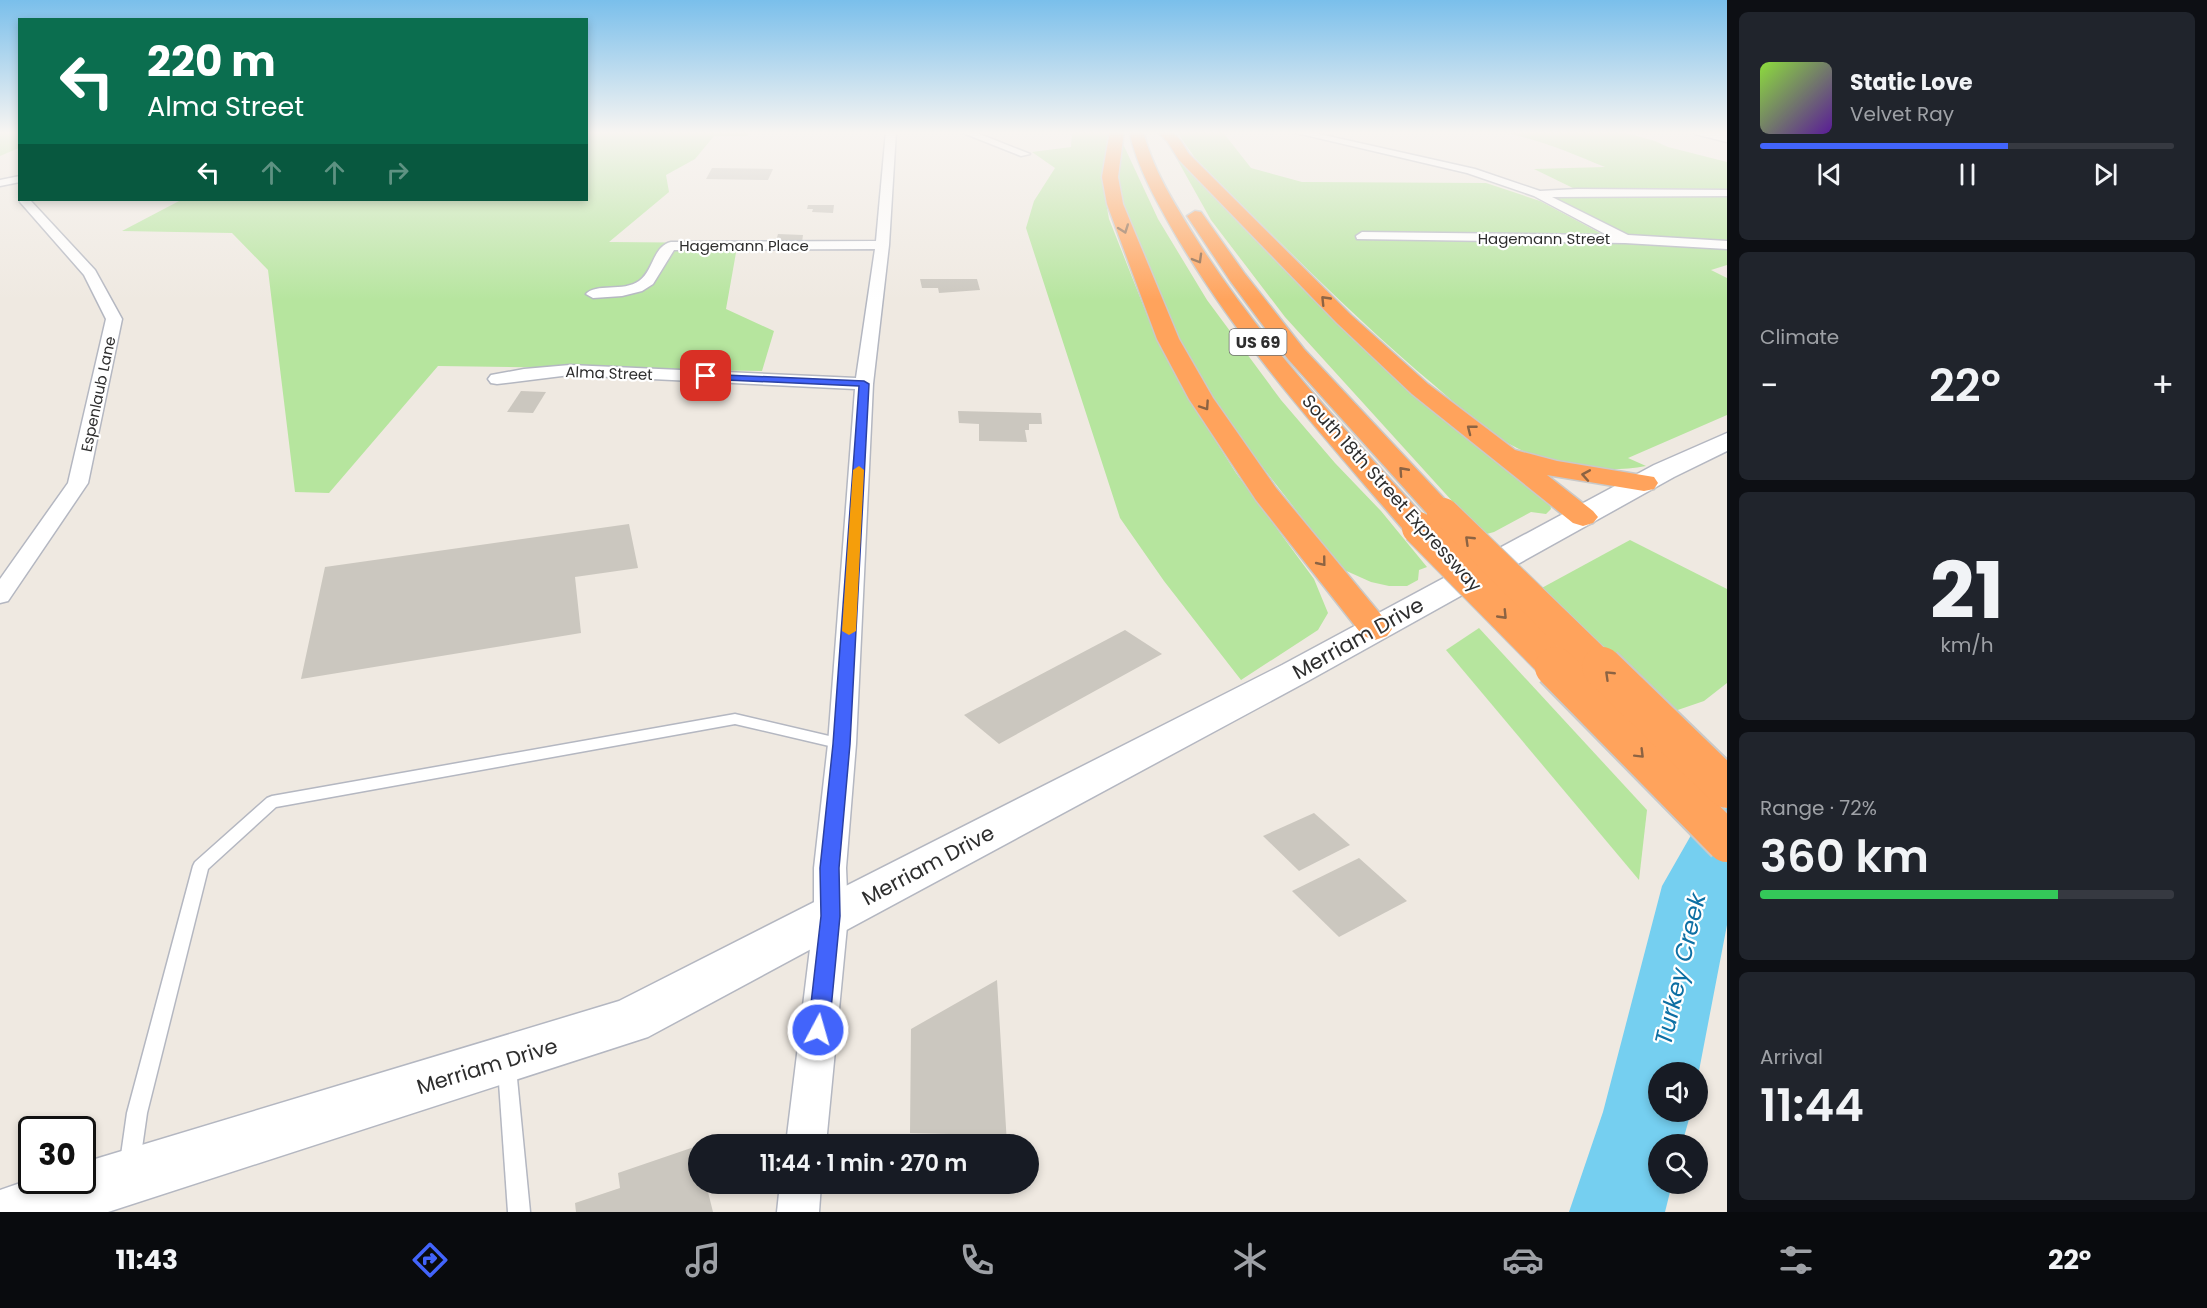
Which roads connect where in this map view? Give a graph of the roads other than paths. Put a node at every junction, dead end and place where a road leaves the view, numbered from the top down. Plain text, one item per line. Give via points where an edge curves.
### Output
1 (886, 188) edge
2 (1112, 188) edge
3 (1157, 188) edge
4 (1179, 188) edge
5 (1214, 188) edge
6 (1518, 188) edge
7 (1727, 193) edge
8 (1538, 194) junction
9 (25, 201) edge
10 (1362, 236) dead end
11 (1625, 239) junction
12 (882, 244) junction
13 (1727, 245) edge
14 (593, 294) dead end
15 (497, 380) dead end
16 (864, 384) junction
17 (1727, 441) edge
18 (1503, 454) junction
19 (1644, 483) junction
20 (1583, 517) junction
21 (1431, 521) junction
22 (0, 596) edge
23 (1375, 629) junction
24 (842, 744) junction
25 (1727, 788) edge
26 (1727, 842) edge
27 (831, 916) junction
28 (507, 1060) junction
29 (807, 1134) edge
30 (128, 1178) junction
31 (800, 1194) edge
32 (18, 1212) edge
33 (519, 1212) edge
34 (798, 1212) edge

1 - 12 street
2 -> 23 highway via 1168,339 1201,399 1266,494
3 -> 21 highway, South 18th Street Expressway / US 69 via 1202,267 1246,329
21 -> 4 highway, South 18th Street Expressway / US 69 via 1238,278
18 -> 5 highway via 1420,389 1344,319
6 - 8 street
7 - 8 street
8 - 11 street
9 - 22 street, Espenlaub Lane via 90,273 114,319 78,483
10 - 11 street, Hagemann Street
11 - 13 street, Hagemann Street
12 - 14 street, Hagemann Place via 671,246 646,283 630,290
12 - 16 street
15 - 16 street, Alma Street via 570,370
16 - 24 street
17 - 19 main road, Merriam Drive
19 -> 18 highway via 1554,469
18 - 20 highway
19 - 20 main road, Merriam Drive
20 - 23 main road, Merriam Drive
25 -> 21 highway, South 18th Street Expressway / US 69, bridge
21 -> 26 highway, South 18th Street Expressway / US 69, bridge
23 - 27 main road, Merriam Drive
24 - 27 street via 830,868
24 - 30 lane via 735,719 272,802 201,866 136,1113
27 - 28 main road, Merriam Drive via 630,1021
27 - 29 street
28 - 30 main road, Merriam Drive
28 - 33 lane
30 - 32 main road, Merriam Drive
31 - 34 street

